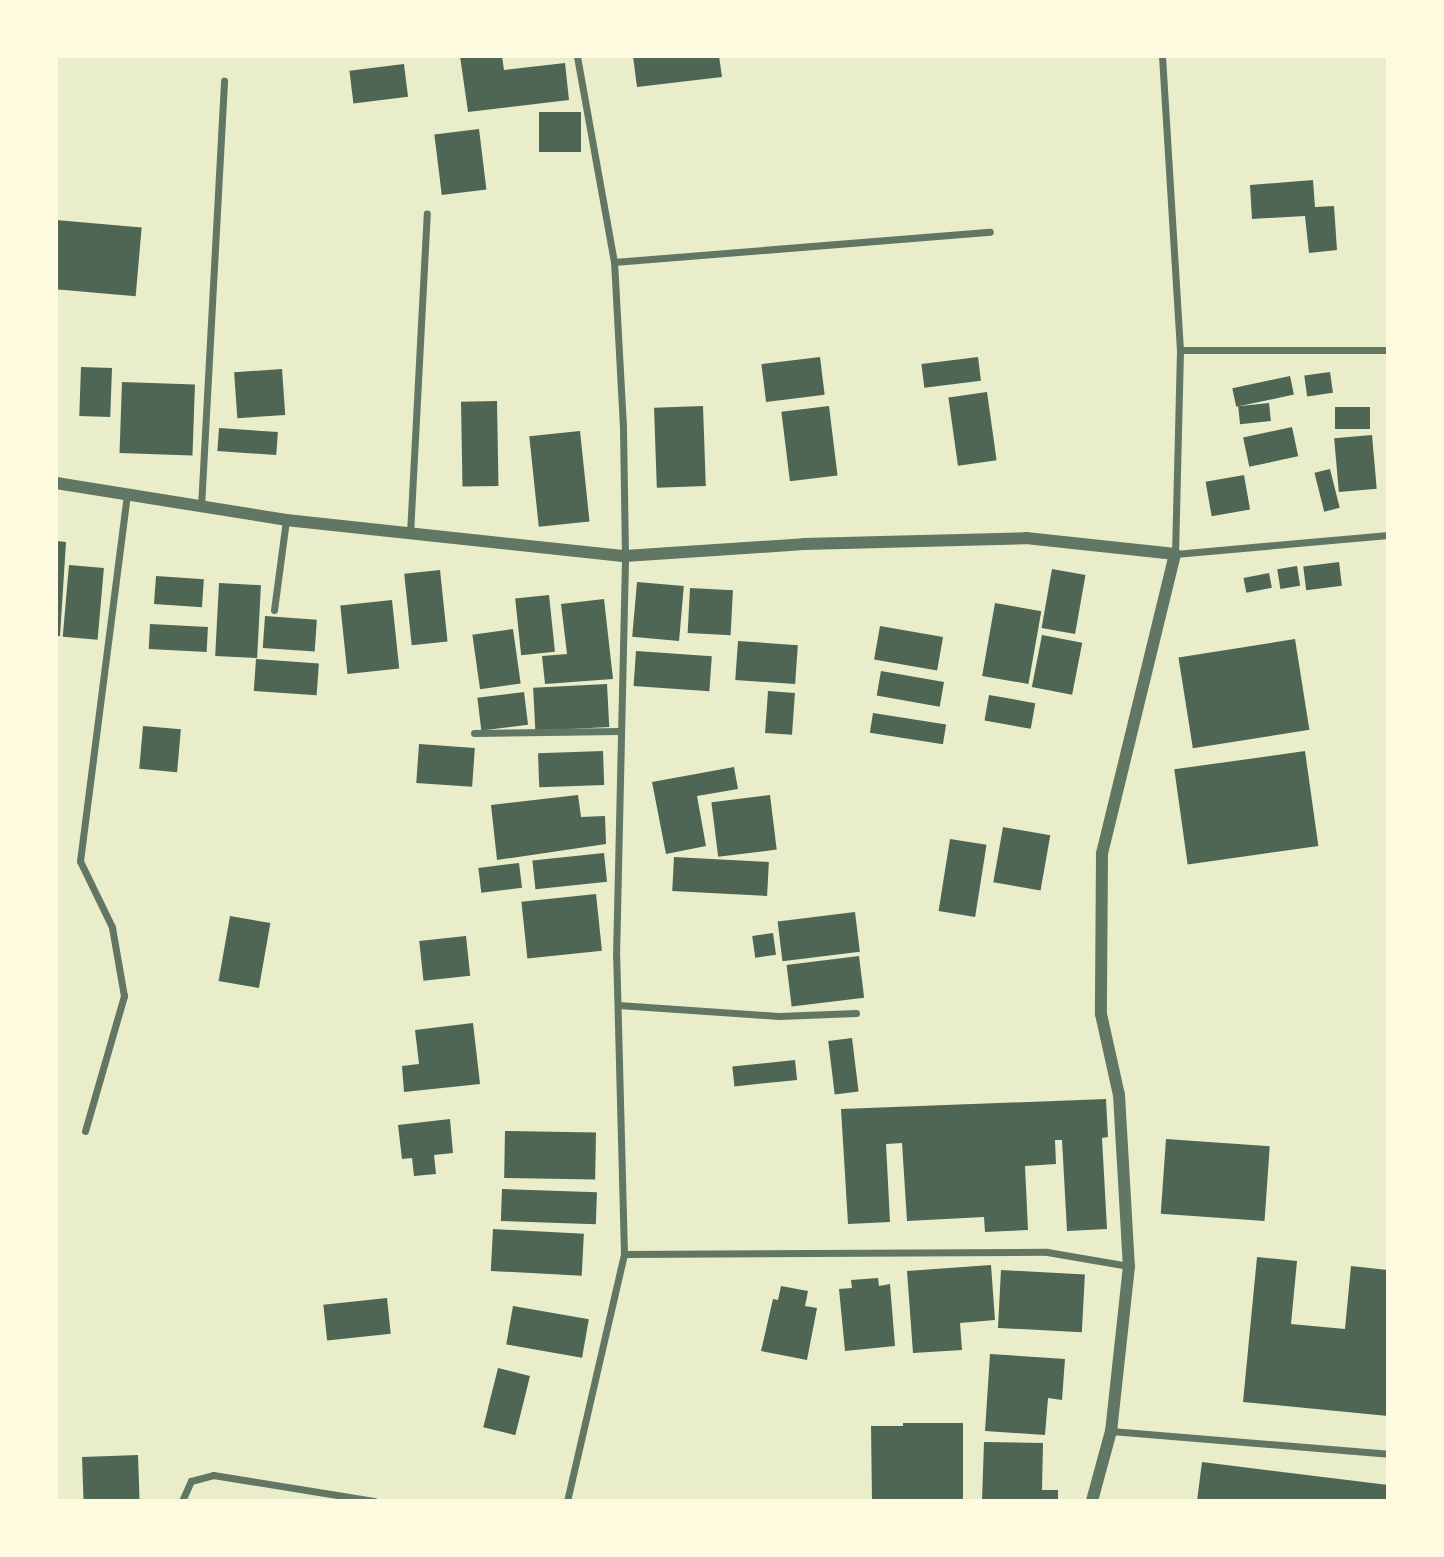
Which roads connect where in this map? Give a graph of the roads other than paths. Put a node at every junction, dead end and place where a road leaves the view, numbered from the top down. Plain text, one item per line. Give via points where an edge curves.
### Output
1 (577, 56) edge
2 (1162, 56) edge
3 (224, 81) dead end
4 (427, 213) dead end
5 (990, 232) dead end
6 (614, 262) junction
7 (1180, 350) junction
8 (1388, 350) edge
9 (56, 483) edge
10 (127, 493) junction
11 (201, 507) junction
12 (286, 520) junction
13 (410, 535) junction
14 (1388, 535) edge
15 (1175, 554) junction
16 (625, 556) junction
17 (274, 610) dead end
18 (619, 731) junction
19 (474, 733) dead end
20 (618, 1005) junction
21 (856, 1013) dead end
22 (85, 1131) dead end
23 (624, 1254) junction
24 (1129, 1266) junction
25 (1111, 1431) junction
26 (1388, 1454) edge
27 (182, 1501) edge
28 (374, 1501) edge
29 (566, 1501) edge
30 (1092, 1501) edge

1 - 6 street
2 - 7 street
3 - 11 street
4 - 13 street
5 - 6 street
6 - 16 street
7 - 8 street
7 - 15 street
9 - 10 street
10 - 11 street
10 - 22 street via 80,861 111,927 124,996
11 - 12 street
12 - 13 street
12 - 17 street
13 - 16 street
14 - 15 street
15 - 16 street via 1026,538 804,544
15 - 24 street via 1102,854 1101,1014 1119,1095
16 - 18 street
18 - 19 street
18 - 20 street
20 - 21 street via 779,1016
20 - 23 street
23 - 24 street via 1047,1252
23 - 29 street
24 - 25 street
25 - 26 street
25 - 30 street
27 - 28 street via 191,1481 213,1475

